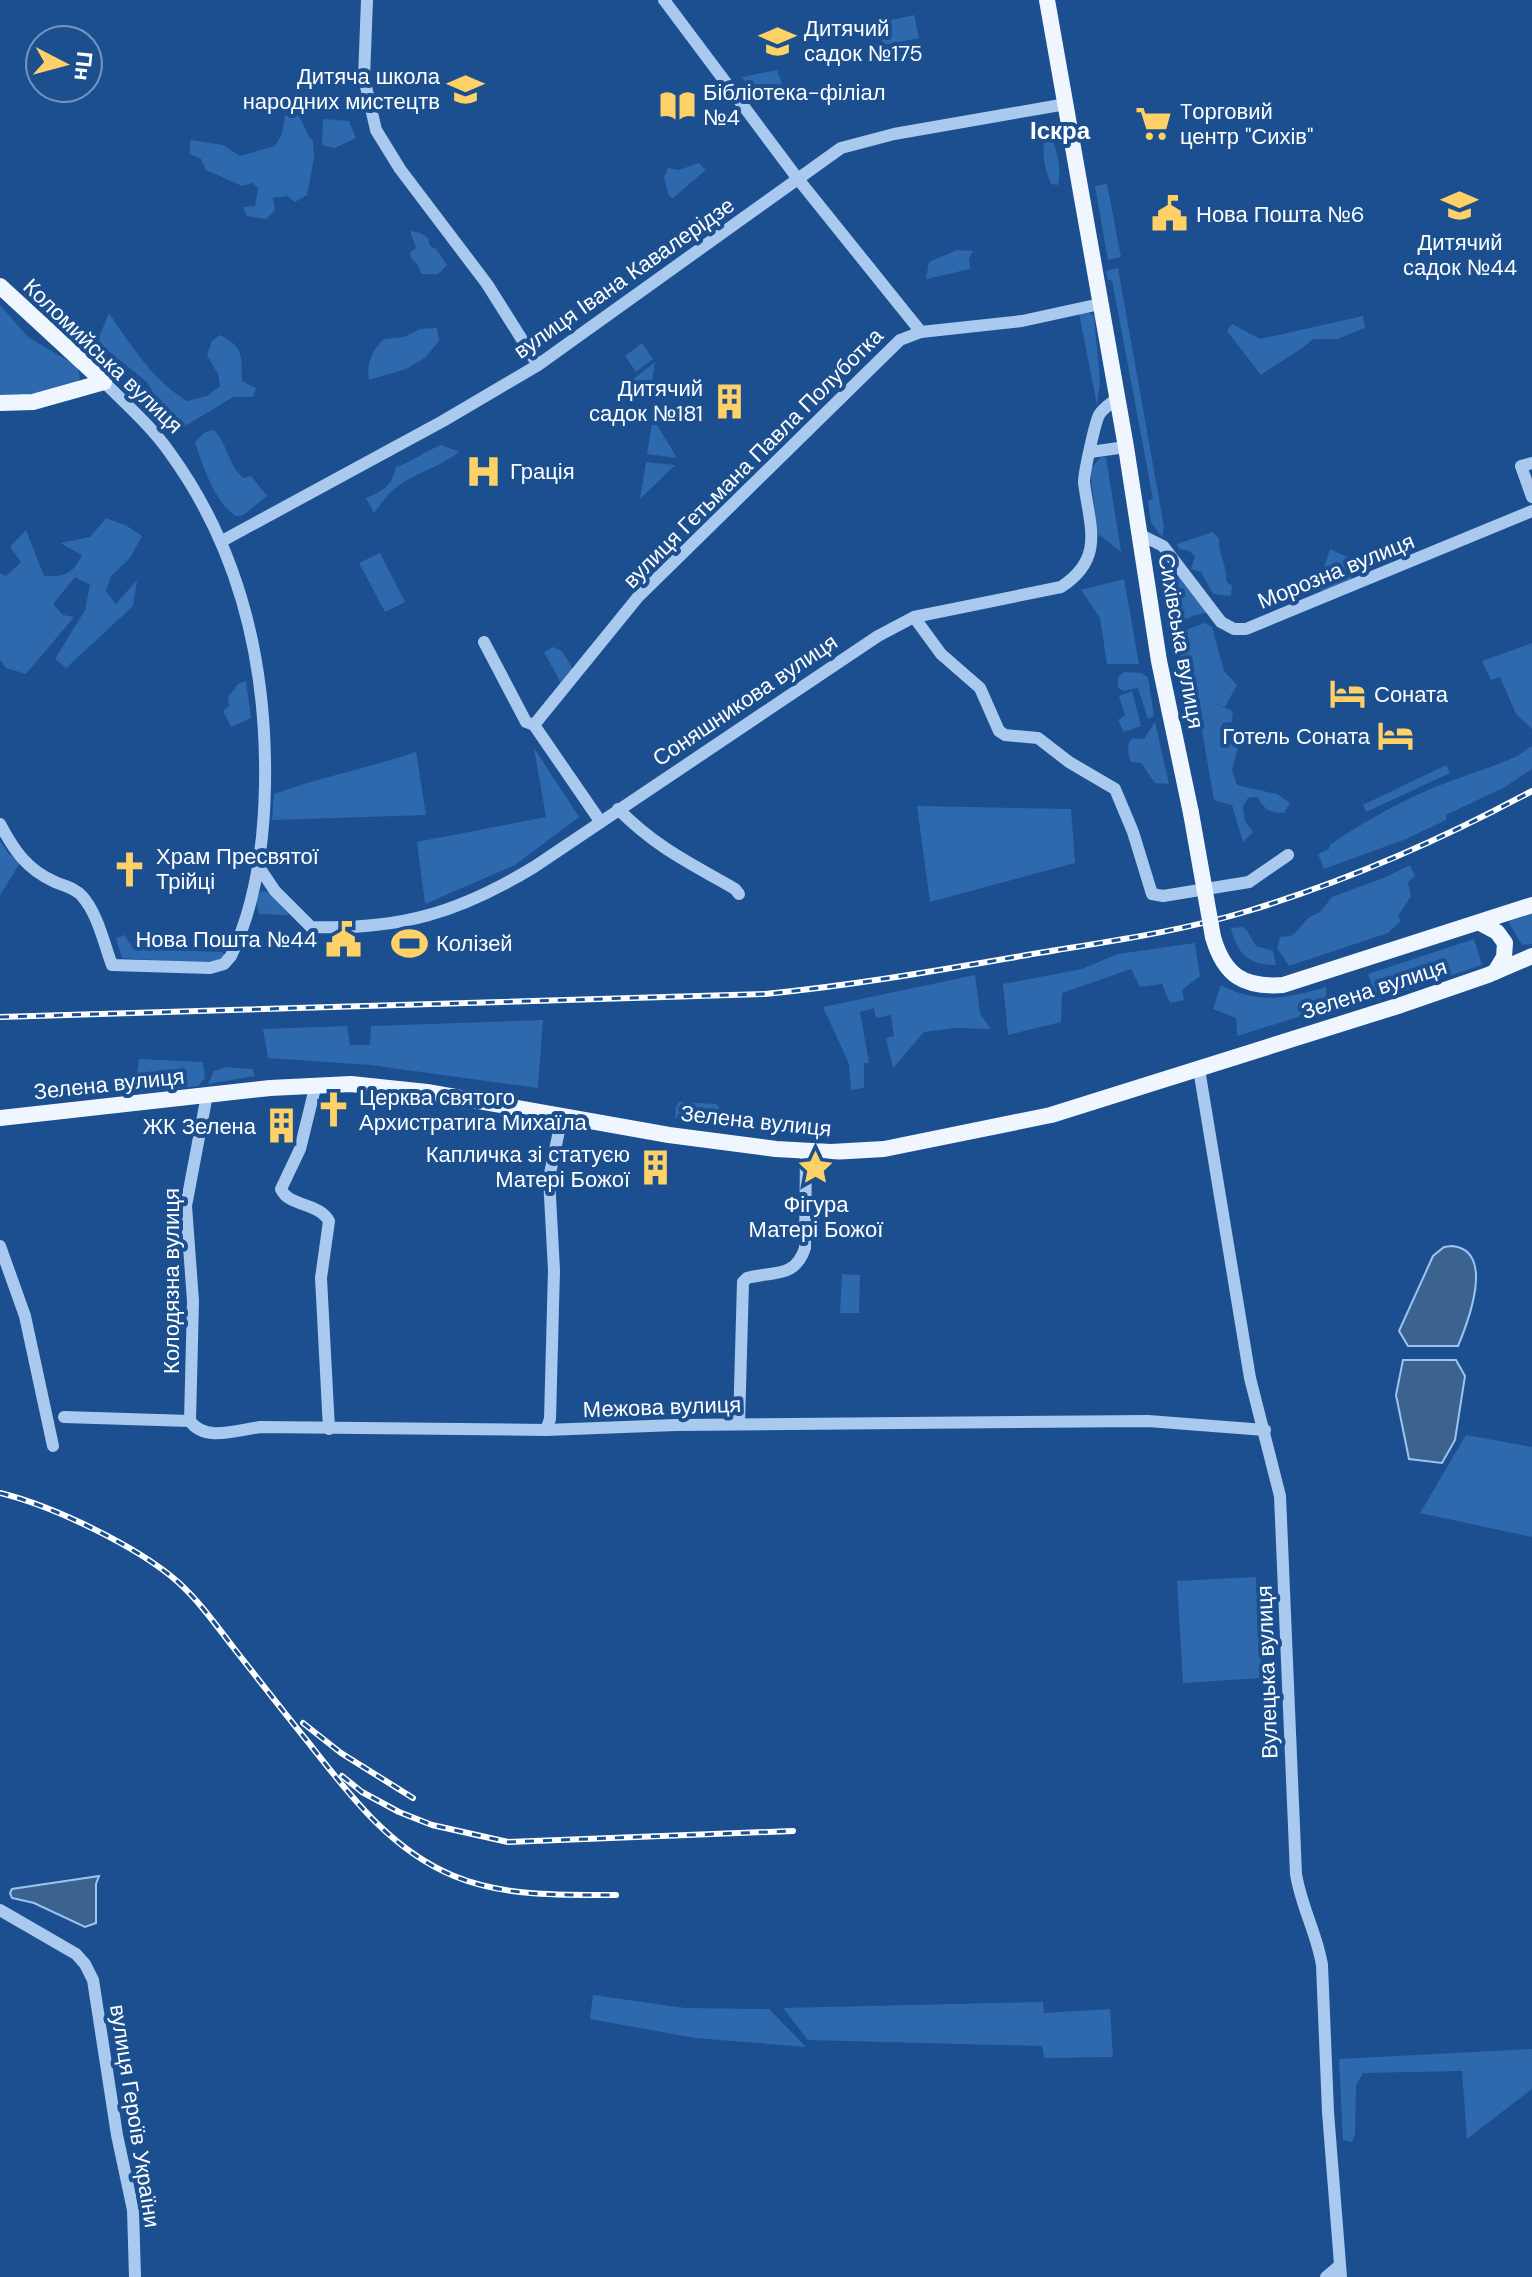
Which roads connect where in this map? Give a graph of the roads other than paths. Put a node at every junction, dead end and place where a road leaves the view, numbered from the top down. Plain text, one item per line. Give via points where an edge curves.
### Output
1 (367, 0) edge
2 (664, 0) edge
3 (1047, 0) edge
4 (1066, 104) junction
5 (798, 179) junction
6 (0, 286) edge
7 (1100, 304) junction
8 (921, 332) junction
9 (538, 365) junction
10 (104, 382) junction
11 (1117, 398) junction
12 (0, 403) edge
13 (1126, 447) junction
14 (1090, 452) junction
15 (1532, 463) edge
16 (1532, 497) edge
17 (1532, 511) edge
18 (1141, 535) junction
19 (222, 541) junction
20 (914, 617) junction
21 (484, 642) dead end
22 (534, 725) junction
23 (618, 809) junction
24 (600, 821) junction
25 (0, 824) edge
26 (1288, 855) dead end
27 (259, 867) junction
28 (739, 894) dead end
29 (1532, 905) edge
30 (1480, 923) junction
31 (1532, 956) edge
32 (1495, 972) junction
33 (1199, 1069) junction
34 (316, 1084) junction
35 (207, 1095) junction
36 (562, 1117) junction
37 (0, 1118) edge
38 (806, 1152) junction
39 (0, 1246) edge
40 (64, 1417) dead end
41 (190, 1421) junction
42 (739, 1424) junction
43 (329, 1429) junction
44 (546, 1430) junction
45 (1265, 1430) junction
46 (53, 1446) dead end
47 (0, 1910) edge
48 (1340, 2271) edge
49 (135, 2277) edge
50 (1326, 2277) edge

1 - 9 street via 364,78 376,130
2 - 5 street
3 - 4 main road, Сихівська вулиця
4 - 5 street, вулиця Івана Кавалерідзе via 868,139 841,148
4 - 7 main road, Сихівська вулиця
5 - 8 street
5 - 9 street, вулиця Івана Кавалерідзе
6 - 10 main road, Коломийська вулиця
7 - 8 street, вулиця Гетьмана Павла Полуботка via 1022,321
7 - 11 main road, Сихівська вулиця
8 - 22 street, вулиця Гетьмана Павла Полуботка via 900,340 638,597
9 - 19 street, вулиця Івана Кавалерідзе
10 - 12 main road via 33,402
10 - 19 street, Коломийська вулиця via 169,450
11 - 13 main road, Сихівська вулиця
11 - 14 street, Соняшникова вулиця via 1100,414
13 - 14 street
13 - 18 main road, Сихівська вулиця
14 - 20 street, Соняшникова вулиця via 1084,478 1092,530 1078,576 1049,590
15 - 16 street via 1521,466
17 - 18 street, Морозна вулиця via 1246,629 1221,622 1163,546
18 - 30 main road, Сихівська вулиця, bridge via 1159,661 1213,937 1232,973 1266,986 1295,981
19 - 27 street, Коломийська вулиця via 242,595 261,686 265,773
20 - 23 street, Соняшникова вулиця
20 - 26 street via 941,654 980,688 999,731 1038,738 1115,789 1152,894 1249,882
21 - 22 street via 526,722
22 - 24 street
23 - 24 street, Соняшникова вулиця
23 - 28 street via 669,853
24 - 27 street via 485,894 429,917 393,924 311,927
25 - 27 street, Коломийська вулиця via 23,861 84,898 112,965 219,967 231,956
29 - 30 main road, Сихівська вулиця
30 - 32 main road via 1505,943
31 - 32 main road, Зелена вулиця
32 - 33 main road, Зелена вулиця
33 - 38 main road, Зелена вулиця via 1007,1126 884,1149
33 - 45 street, Вулецька вулиця via 1250,1378
34 - 35 main road, Зелена вулиця
34 - 36 main road, Зелена вулиця via 403,1088
34 - 43 street via 300,1149 281,1189 287,1198 320,1209 329,1221 321,1278
35 - 37 main road, Зелена вулиця
35 - 41 street, Колодязна вулиця via 186,1206 193,1301
36 - 38 main road, Зелена вулиця
36 - 44 street via 549,1178 554,1270
38 - 42 street via 802,1258 789,1270 743,1282
39 - 46 street via 25,1316
40 - 41 street, Межова вулиця
41 - 43 street, Межова вулиця via 209,1432
42 - 44 street, Межова вулиця
42 - 45 street, Межова вулиця via 1148,1421
43 - 44 street, Межова вулиця
45 - 48 street, Вулецька вулиця via 1280,1496 1295,1859 1299,1893 1322,1965
47 - 49 street, вулиця Героїв України via 76,1954 93,1980 133,2210
48 - 50 street

